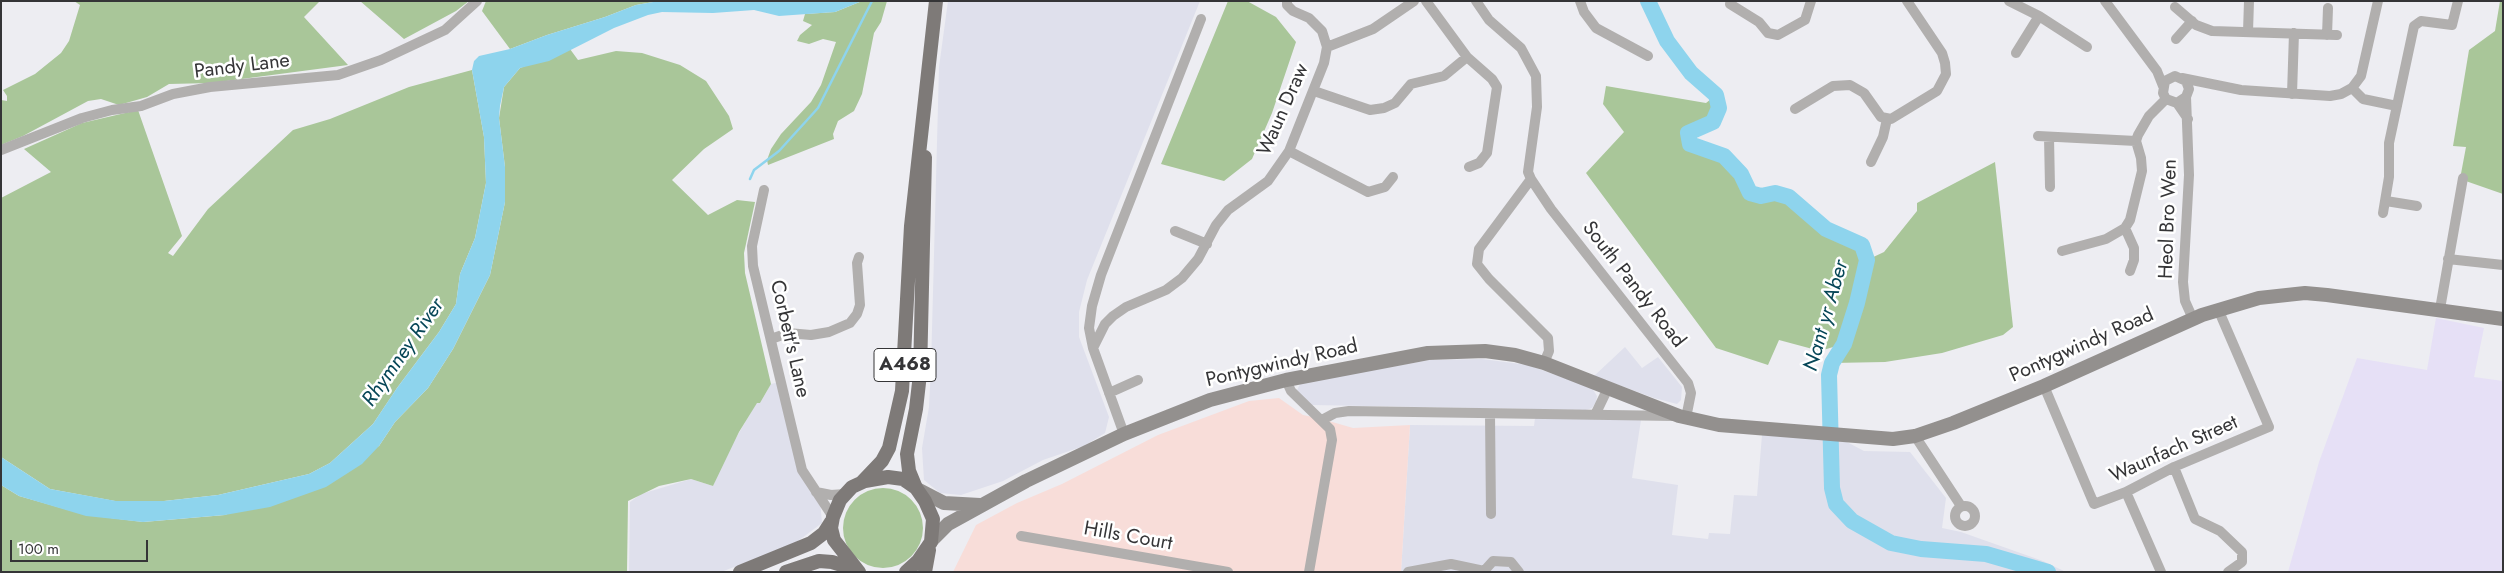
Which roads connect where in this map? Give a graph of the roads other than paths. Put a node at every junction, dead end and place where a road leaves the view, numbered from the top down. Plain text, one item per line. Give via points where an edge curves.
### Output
1 (477, 1) edge
2 (936, 1) edge
3 (1287, 1) edge
4 (1414, 1) edge
5 (1426, 1) edge
6 (1476, 1) edge
7 (1580, 1) edge
8 (1811, 1) edge
9 (1907, 1) edge
10 (2009, 1) edge
11 (2105, 1) edge
12 (2249, 1) edge
13 (2378, 1) edge
14 (2458, 1) edge
15 (1730, 4) dead end
16 (2175, 7) dead end
17 (2328, 8) dead end
18 (2039, 16) junction
19 (1201, 19) dead end
20 (2192, 22) junction
21 (2248, 32) junction
22 (2294, 33) junction
23 (2176, 39) dead end
24 (1327, 47) junction
25 (2088, 47) dead end
26 (2016, 53) dead end
27 (1648, 56) dead end
28 (1468, 57) junction
29 (2157, 71) junction
30 (2179, 77) junction
31 (2163, 86) junction
32 (2211, 86) junction
33 (2352, 88) junction
34 (1314, 91) junction
35 (2187, 93) junction
36 (2292, 94) junction
37 (926, 96) junction
38 (2166, 99) junction
39 (2177, 103) junction
40 (2397, 106) junction
41 (1795, 109) dead end
42 (1886, 119) junction
43 (2188, 120) junction
44 (2038, 136) dead end
45 (2049, 137) junction
46 (2136, 141) junction
47 (1, 150) edge
48 (1289, 151) junction
49 (1872, 162) dead end
50 (1469, 167) dead end
51 (1394, 177) dead end
52 (2463, 178) dead end
53 (1531, 179) junction
54 (2050, 187) dead end
55 (764, 190) dead end
56 (2386, 201) junction
57 (2417, 206) dead end
58 (2383, 213) dead end
59 (2125, 228) junction
60 (1175, 231) dead end
61 (1207, 244) junction
62 (2062, 252) dead end
63 (859, 257) dead end
64 (2448, 259) junction
65 (2503, 265) edge
66 (2130, 271) dead end
67 (2218, 309) junction
68 (2440, 309) junction
69 (2193, 319) junction
70 (2503, 319) edge
71 (771, 339) junction
72 (1093, 348) junction
73 (1544, 363) junction
74 (1138, 380) dead end
75 (1286, 380) junction
76 (2044, 386) junction
77 (1608, 388) junction
78 (1109, 393) junction
79 (1490, 414) junction
80 (1595, 415) junction
81 (1682, 417) junction
82 (1322, 420) junction
83 (1124, 434) junction
84 (1915, 436) junction
85 (2174, 467) junction
86 (862, 482) junction
87 (917, 489) junction
88 (816, 492) junction
89 (2126, 492) junction
90 (845, 494) junction
91 (980, 505) junction
92 (1961, 506) dead end
93 (1491, 514) dead end
94 (832, 520) junction
95 (1021, 536) dead end
96 (932, 541) junction
97 (858, 571) edge
98 (740, 572) edge
99 (786, 572) edge
100 (906, 572) edge
101 (925, 572) edge
102 (1228, 572) edge
103 (1310, 572) edge
104 (1408, 572) edge
105 (1519, 572) edge
106 (2161, 572) edge
107 (2228, 572) edge

1 - 47 street, Pandy Lane via 445,30 381,60 338,75 210,87 173,94 141,106 82,118
2 - 37 main road, A468
3 - 24 street, Waun Draw via 1293,11 1310,18 1322,31
4 - 24 street via 1373,29
5 - 28 street
6 - 53 street via 1490,20 1521,48 1536,76 1537,107 1528,172
7 - 27 street via 1596,28
8 - 15 street via 1805,20 1778,35 1768,33 1759,22
9 - 42 street via 1942,53 1946,74 1936,91 1896,118
10 - 18 street
11 - 29 street
12 - 21 street
13 - 33 street via 2364,70
14 - 40 street via 2452,25 2421,21 2414,26
16 - 20 street
17 - 22 street via 2332,35
18 - 25 street
18 - 26 street
19 - 72 street via 1102,275 1092,306 1090,328
20 - 21 street via 2212,31
20 - 23 street
21 - 22 street
22 - 36 street
24 - 34 street, Waun Draw
28 - 34 street via 1444,76 1411,84 1395,103 1384,108 1370,110
28 - 50 street via 1497,87 1488,152 1479,163
29 - 30 street
29 - 31 street
30 - 31 street via 2170,78
30 - 32 street
30 - 35 street, Heol Bro Wen
31 - 38 street
32 - 35 street
32 - 36 street
33 - 36 street via 2330,96
33 - 40 street via 2363,99
34 - 48 street, Waun Draw
35 - 39 street
35 - 43 street, Heol Bro Wen
37 - 86 main road, A468 via 910,232 905,367 900,404 889,448 882,461
37 - 87 main road, A468 via 920,374 906,454
38 - 39 street
38 - 46 street via 2149,116
39 - 43 street
40 - 56 street via 2389,143
41 - 42 street via 1833,86 1850,85 1864,93 1876,113
42 - 49 street
43 - 69 street, Heol Bro Wen via 2189,177 2183,282
44 - 45 street
45 - 46 street
45 - 54 street
46 - 59 street via 2142,171 2133,212
48 - 51 street via 1368,192 1385,187
48 - 61 street, Waun Draw via 1268,181 1228,210 1216,224
52 - 64 street
53 - 73 street via 1479,249 1477,264 1548,338
53 - 81 street, South Pandy Road via 1688,383 1691,393
55 - 71 street, Corbett's Lane via 752,246 753,266
56 - 57 street
56 - 58 street
59 - 62 street via 2106,238
59 - 66 street via 2134,248
60 - 61 street
61 - 72 street, Waun Draw via 1182,278 1166,290 1126,307 1105,324
63 - 71 street via 860,305 850,323 829,332 788,333
64 - 65 street
64 - 68 street
67 - 68 main road, Pontygwindy Road via 2259,298 2306,293
67 - 69 main road, Pontygwindy Road
67 - 85 street, Waunfach Street via 2269,427
68 - 70 main road, Pontygwindy Road
69 - 76 main road, Pontygwindy Road
71 - 88 street, Corbett's Lane via 802,470
72 - 78 street
73 - 75 main road, Pontygwindy Road via 1485,351 1444,351
73 - 77 main road, Pontygwindy Road
74 - 78 street
75 - 82 street via 1291,391
75 - 83 main road, Pontygwindy Road via 1210,400
76 - 84 main road, Pontygwindy Road
76 - 89 street, Waunfach Street via 2094,504
77 - 80 street
77 - 81 main road, Pontygwindy Road
78 - 83 street
79 - 80 street, Pontygwindy Road
79 - 82 street, Pontygwindy Road via 1349,411 1335,413
79 - 93 street
80 - 81 street, Pontygwindy Road
81 - 84 main road, Pontygwindy Road via 1754,429 1817,431 1892,439
82 - 103 street via 1330,430 1332,440
83 - 91 main road, Pontygwindy Road
84 - 92 street
85 - 89 street, Waunfach Street
85 - 107 street via 2195,519 2220,531 2242,552 2242,562
86 - 87 main road via 903,479
86 - 90 main road
87 - 91 main road, Pontygwindy Road via 944,503
87 - 96 main road via 931,514
88 - 90 street
88 - 94 street, Corbett's Lane
89 - 106 street
90 - 94 main road
91 - 96 main road, Pontygwindy Road via 948,524
94 - 97 main road via 836,544
94 - 98 main road via 824,533 809,544
95 - 102 street, Hills Court
96 - 100 main road
96 - 101 main road
97 - 99 main road via 823,561
104 - 105 street via 1451,564 1484,571 1493,562 1510,562

